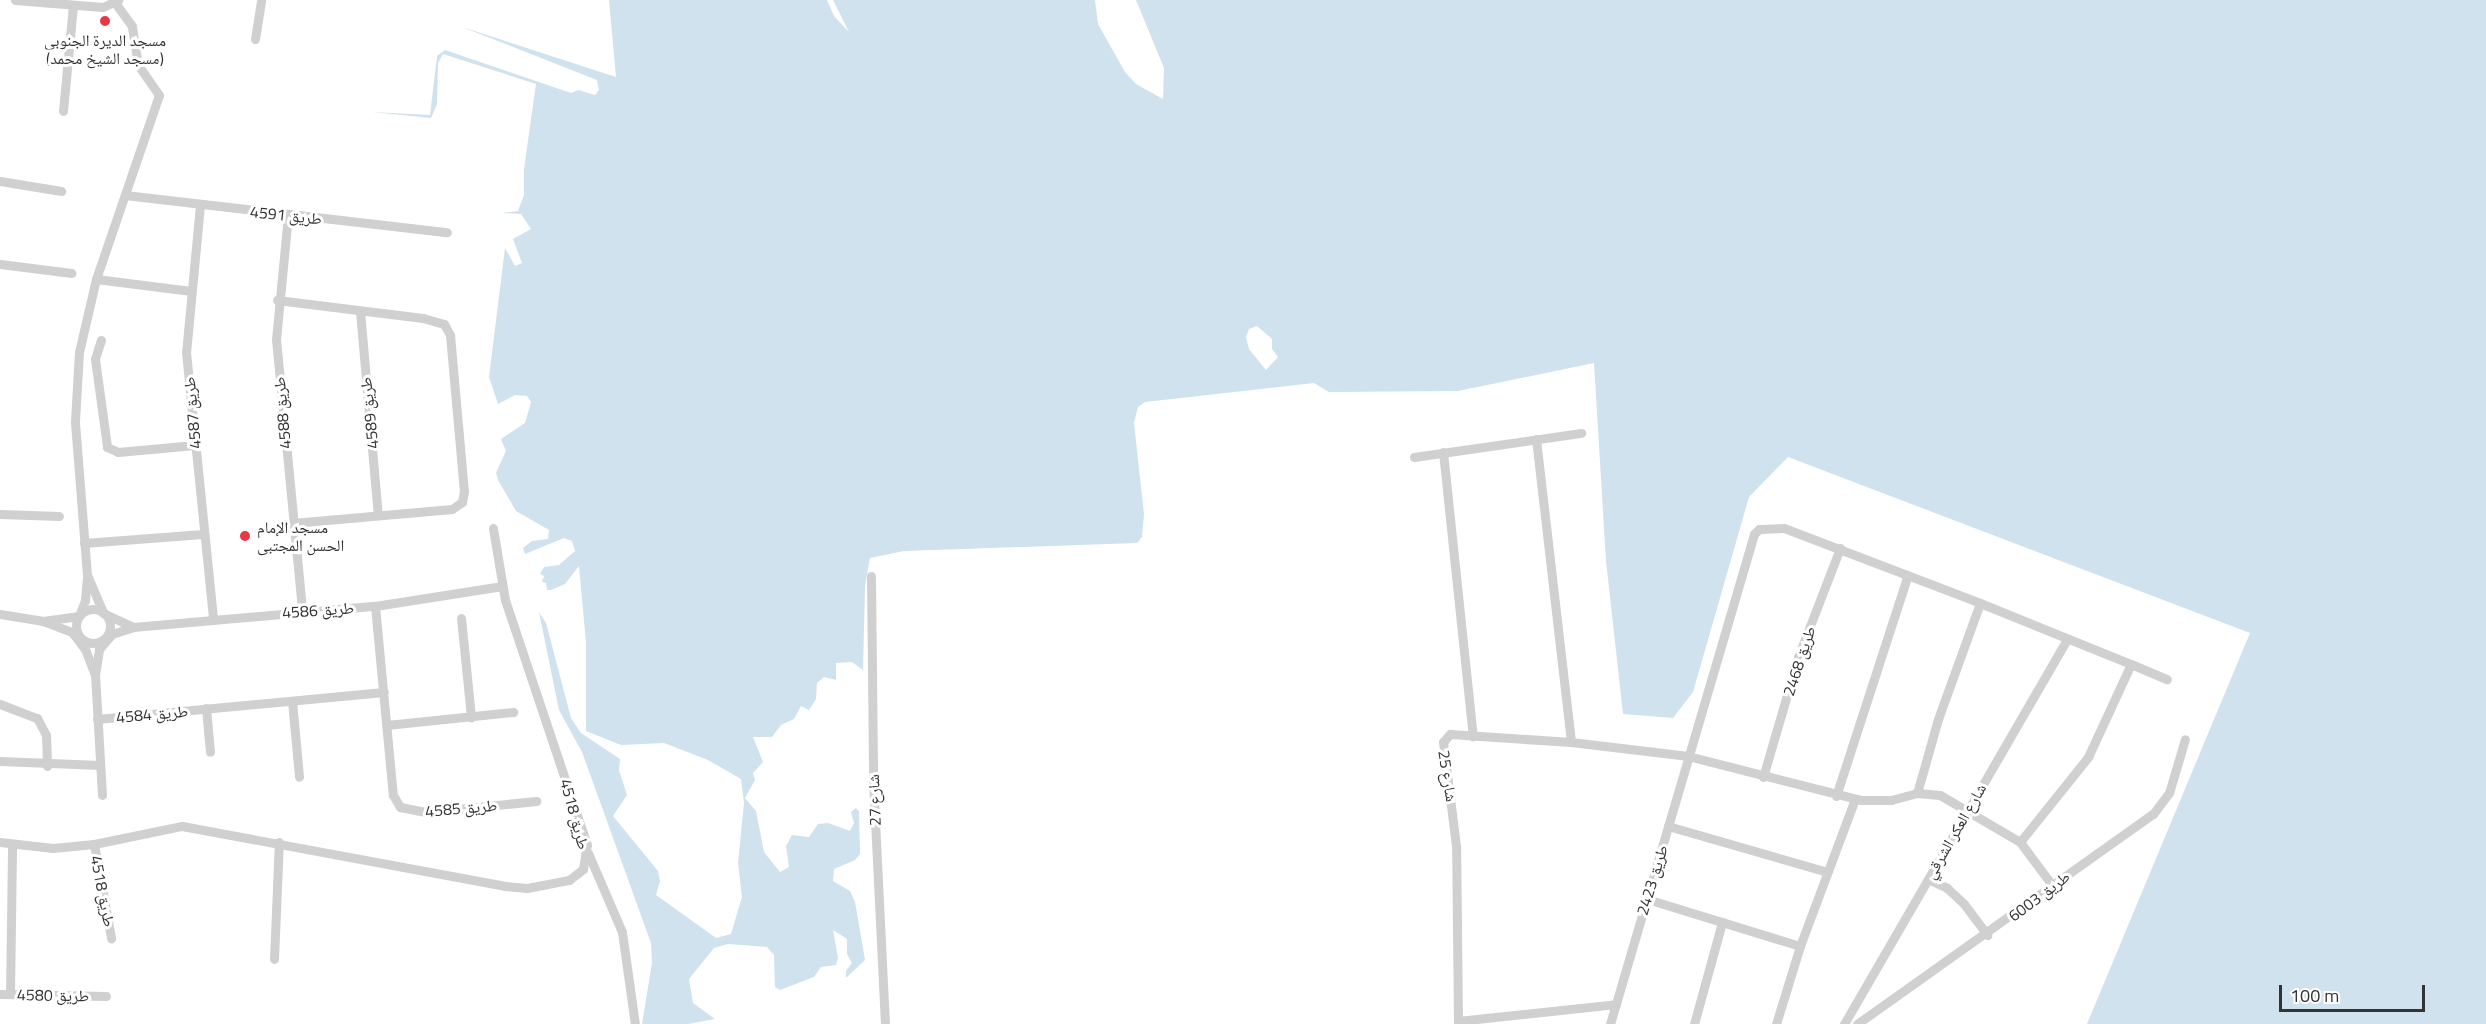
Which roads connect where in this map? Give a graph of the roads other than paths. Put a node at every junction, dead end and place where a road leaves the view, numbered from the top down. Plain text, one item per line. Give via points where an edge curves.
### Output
1 (15, 0) edge
2 (261, 0) edge
3 (117, 2) edge
4 (73, 5) junction
5 (255, 39) dead end
6 (63, 111) dead end
7 (0, 181) edge
8 (61, 191) dead end
9 (125, 195) junction
10 (200, 205) junction
11 (288, 215) junction
12 (447, 232) dead end
13 (0, 264) edge
14 (71, 273) dead end
15 (96, 279) junction
16 (191, 291) junction
17 (278, 300) junction
18 (360, 311) junction
19 (101, 340) dead end
20 (1581, 433) dead end
21 (1536, 439) junction
22 (195, 445) junction
23 (1443, 452) junction
24 (1414, 456) dead end
25 (0, 514) edge
26 (378, 515) junction
27 (59, 516) dead end
28 (292, 524) junction
29 (493, 528) dead end
30 (203, 534) junction
31 (84, 543) junction
32 (1840, 548) junction
33 (87, 575) junction
34 (1908, 575) junction
35 (871, 576) dead end
36 (502, 586) junction
37 (1980, 603) junction
38 (375, 606) junction
39 (302, 610) junction
40 (103, 613) junction
41 (0, 614) edge
42 (79, 616) junction
43 (461, 618) dead end
44 (213, 620) junction
45 (43, 621) junction
46 (133, 627) junction
47 (78, 636) junction
48 (106, 637) junction
49 (2067, 639) junction
50 (2131, 664) junction
51 (95, 675) junction
52 (2167, 679) dead end
53 (384, 692) junction
54 (292, 701) junction
55 (0, 704) edge
56 (206, 708) junction
57 (513, 712) dead end
58 (471, 717) junction
59 (97, 719) junction
60 (387, 725) junction
61 (1473, 736) junction
62 (2185, 739) dead end
63 (1571, 742) junction
64 (210, 752) dead end
65 (1688, 756) junction
66 (0, 761) edge
67 (100, 765) junction
68 (47, 766) junction
69 (299, 777) dead end
70 (1763, 777) junction
71 (1917, 793) junction
72 (102, 795) dead end
73 (1836, 796) junction
74 (1855, 799) junction
75 (536, 801) dead end
76 (1968, 809) junction
77 (1668, 826) junction
78 (0, 842) edge
79 (279, 842) junction
80 (2020, 842) junction
81 (94, 844) junction
82 (12, 845) junction
83 (588, 853) junction
84 (1827, 872) junction
85 (1928, 879) junction
86 (2052, 885) junction
87 (1647, 898) junction
88 (1722, 922) junction
89 (1987, 935) junction
90 (111, 938) dead end
91 (1800, 946) junction
92 (274, 959) dead end
93 (5, 994) edge
94 (106, 996) dead end
95 (1616, 1004) junction
96 (1458, 1023) edge
97 (635, 1024) edge
98 (885, 1024) edge
99 (1610, 1024) edge
100 (1694, 1024) edge
101 (1776, 1024) edge
102 (1844, 1024) edge
103 (1857, 1024) edge

1 - 4 street
2 - 5 street
3 - 4 street via 103,7
3 - 9 street via 132,26 138,65 159,95
4 - 6 street
7 - 8 street
9 - 10 street, طريق 4591
9 - 15 street
10 - 11 street, طريق 4591
10 - 16 street, طريق 4587
11 - 12 street, طريق 4591
11 - 17 street, طريق 4588
13 - 14 street
15 - 16 street
15 - 31 street via 80,352 76,393 75,447
16 - 22 street, طريق 4587 via 186,352
17 - 18 street
17 - 28 street, طريق 4588 via 276,339
18 - 26 street, طريق 4589
18 - 26 street via 438,321 447,329 464,491 462,502 452,509
19 - 22 street via 95,359 107,447 118,452
20 - 21 street
21 - 23 street
21 - 63 street
22 - 30 street, طريق 4587
23 - 24 street
23 - 61 street
25 - 27 street
26 - 28 street
28 - 39 street, طريق 4588
29 - 36 street, طريق 4518
30 - 31 street
30 - 44 street, طريق 4587
31 - 33 street
32 - 34 street
32 - 65 street, طريق 2423 via 1774,526 1754,534
32 - 70 street, طريق 2468 via 1798,657
33 - 40 street
33 - 42 street
34 - 37 street
34 - 73 street
35 - 98 street, شارع 27 via 873,786
36 - 38 street, طريق 4586
36 - 83 street, طريق 4518
37 - 49 street
37 - 71 street via 1941,710
38 - 39 street, طريق 4586
38 - 53 street, طريق 4585
39 - 44 street, طريق 4586
40 - 42 street via 88,610
40 - 46 street
40 - 48 street via 110,627
41 - 45 street
42 - 45 street
42 - 47 street via 75,626
43 - 58 street
44 - 46 street, طريق 4586
45 - 47 street
46 - 48 street, طريق 4586
47 - 48 street via 92,644
47 - 51 street, طريق 4584
48 - 51 street, طريق 4584 via 99,649
49 - 50 street
49 - 76 street, شارع العكر الشرقي
50 - 52 street
50 - 80 street via 2088,757
51 - 59 street, طريق 4584
53 - 54 street, طريق 4584
53 - 60 street, طريق 4585
54 - 56 street, طريق 4584
54 - 69 street
55 - 68 street via 37,718 46,735
56 - 59 street, طريق 4584
56 - 64 street, طريق 4584
57 - 58 street
58 - 60 street
59 - 67 street, طريق 4584
60 - 75 street, طريق 4585 via 393,795 406,811
61 - 63 street, شارع 25
61 - 96 street, شارع 25 via 1450,734 1443,742 1456,846
62 - 86 street, طريق 6003 via 2169,793 2161,806
63 - 65 street, شارع 25
65 - 70 street, شارع 25
65 - 77 street, طريق 2423
66 - 68 street
67 - 68 street
67 - 72 street, طريق 4584
70 - 73 street, شارع 25
71 - 74 street, شارع 25 via 1882,801
71 - 76 street via 1949,798
73 - 74 street, شارع 25
74 - 84 street
76 - 80 street
76 - 85 street, شارع العكر الشرقي
77 - 84 street
77 - 87 street, طريق 2423
78 - 82 street, طريق 4518
79 - 81 street, طريق 4518 via 182,826
79 - 83 street, طريق 4518 via 527,888 568,880 583,869
79 - 92 street
80 - 86 street
81 - 82 street, طريق 4518
81 - 90 street, طريق 4518
82 - 93 street
83 - 97 street via 622,932
84 - 91 street
85 - 89 street via 1958,899
85 - 102 street, شارع العكر الشرقي
86 - 89 street, طريق 6003
87 - 88 street
87 - 95 street, طريق 2423
88 - 91 street
88 - 100 street
89 - 103 street, طريق 6003
91 - 101 street
93 - 94 street, طريق 4580
95 - 96 street
95 - 99 street, طريق 2423

